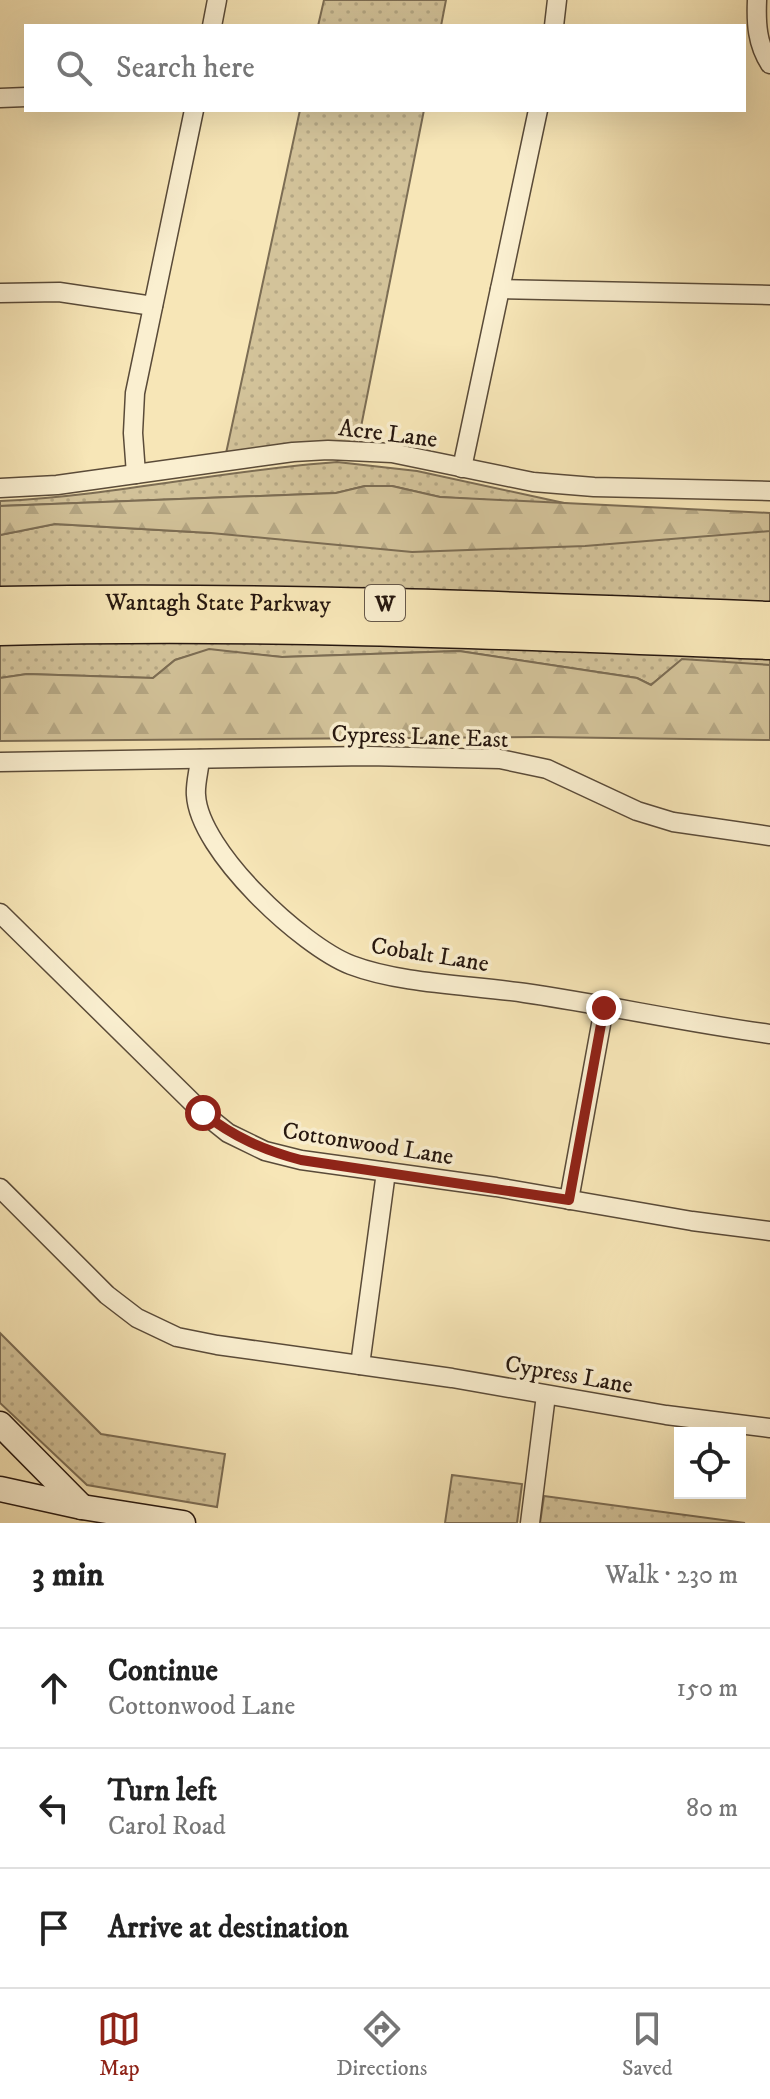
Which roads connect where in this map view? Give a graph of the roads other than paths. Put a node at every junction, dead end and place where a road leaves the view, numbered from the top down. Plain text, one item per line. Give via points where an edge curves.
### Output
1 (217, 0) edge
2 (557, 0) edge
3 (757, 0) edge
4 (212, 24) edge
5 (554, 24) edge
6 (770, 64) edge
7 (24, 97) edge
8 (0, 98) edge
9 (194, 112) edge
10 (538, 112) edge
11 (500, 289) junction
12 (0, 293) edge
13 (770, 295) edge
14 (153, 306) junction
15 (462, 468) junction
16 (136, 474) junction
17 (0, 488) edge
18 (770, 491) edge
19 (0, 603) edge
20 (770, 618) edge
21 (0, 629) edge
22 (770, 643) edge
23 (200, 759) junction
24 (0, 762) edge
25 (770, 836) edge
26 (0, 913) edge
27 (604, 1008) junction
28 (770, 1034) edge
29 (386, 1172) junction
30 (0, 1188) edge
31 (569, 1200) junction
32 (770, 1231) edge
33 (360, 1365) junction
34 (546, 1395) junction
35 (0, 1424) edge
36 (770, 1428) edge
37 (0, 1489) edge
38 (82, 1507) junction
39 (142, 1520) edge
40 (183, 1523) edge
41 (530, 1523) edge

1 - 4 street
2 - 5 street
3 - 6 street via 756,25
7 - 8 street
9 - 14 street
10 - 11 street
11 - 13 street
11 - 15 street
12 - 14 street via 59,292
14 - 16 street via 135,393
15 - 16 street, Acre Lane via 392,453 328,450
15 - 18 street, Acre Lane via 594,487
16 - 17 street, Acre Lane
19 - 20 highway, Wantagh State Parkway / W via 383,603
21 - 22 highway, Wantagh State Parkway / W via 356,629
23 - 24 street
23 - 25 street, Cypress Lane East via 500,759 547,769 673,822
23 - 27 street, Cobalt Lane via 196,796 214,843 269,905 327,953 393,975
26 - 29 street, Cottonwood Lane via 228,1133 265,1151 301,1160
27 - 28 street, Cobalt Lane
27 - 31 street
29 - 31 street, Cottonwood Lane
29 - 33 street
30 - 33 street, Cypress Lane via 137,1318 177,1337
31 - 32 street, Cottonwood Lane
33 - 34 street, Cypress Lane
34 - 36 street, Cypress Lane
34 - 41 street
35 - 38 main road
37 - 38 main road
38 - 39 main road
39 - 40 main road

